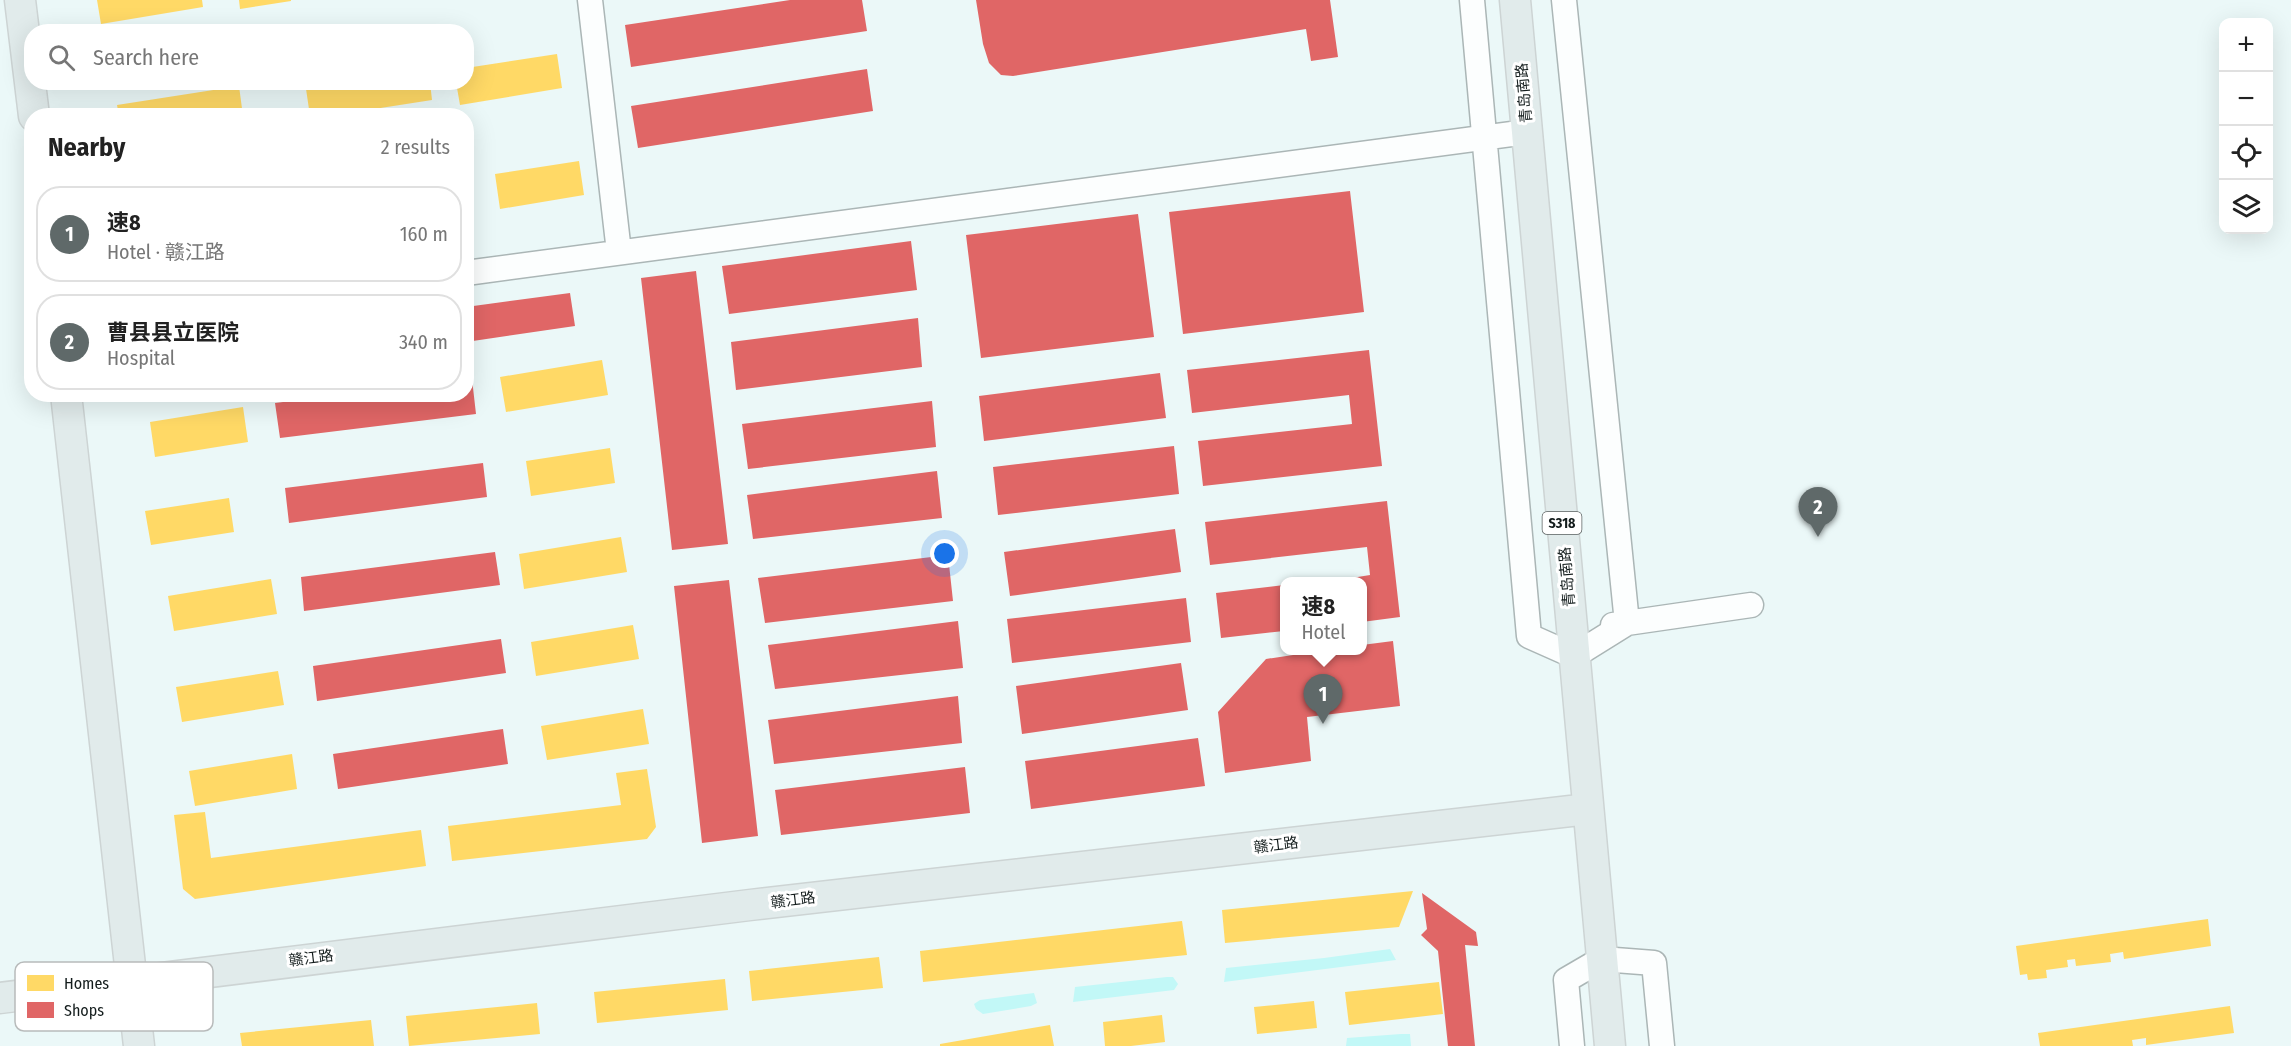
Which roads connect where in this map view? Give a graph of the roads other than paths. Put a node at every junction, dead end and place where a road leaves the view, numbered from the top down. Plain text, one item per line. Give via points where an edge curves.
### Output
1 (20, 0) edge
2 (590, 0) edge
3 (1472, 0) edge
4 (1515, 0) edge
5 (1564, 0) edge
6 (24, 33) edge
7 (31, 90) edge
8 (33, 108) edge
9 (1527, 132) junction
10 (1485, 137) junction
11 (619, 252) junction
12 (474, 272) edge
13 (67, 402) edge
14 (1751, 605) dead end
15 (1627, 623) junction
16 (1573, 644) junction
17 (1588, 809) junction
18 (1602, 959) junction
19 (129, 962) edge
20 (213, 970) edge
21 (15, 996) edge
22 (0, 998) edge
23 (137, 1031) edge
24 (139, 1046) edge
25 (1572, 1046) edge
26 (1610, 1046) edge
27 (1662, 1046) edge

1 - 6 main road
2 - 11 street
3 - 10 street
4 - 9 main road, 青岛南路 / S318
5 - 15 street
7 - 8 main road
9 - 10 street
9 - 16 main road, 青岛南路 / S318
10 - 11 street
10 - 16 street via 1529,636
11 - 12 street
13 - 19 main road
14 - 15 street
15 - 16 street
16 - 17 main road, 青岛南路 / S318
17 - 18 main road, 青岛南路 / S318
17 - 20 main road, 赣江路
18 - 25 street via 1566,980
18 - 26 main road, 青岛南路 / S318
18 - 27 street via 1654,963
21 - 22 main road, 赣江路
23 - 24 main road

